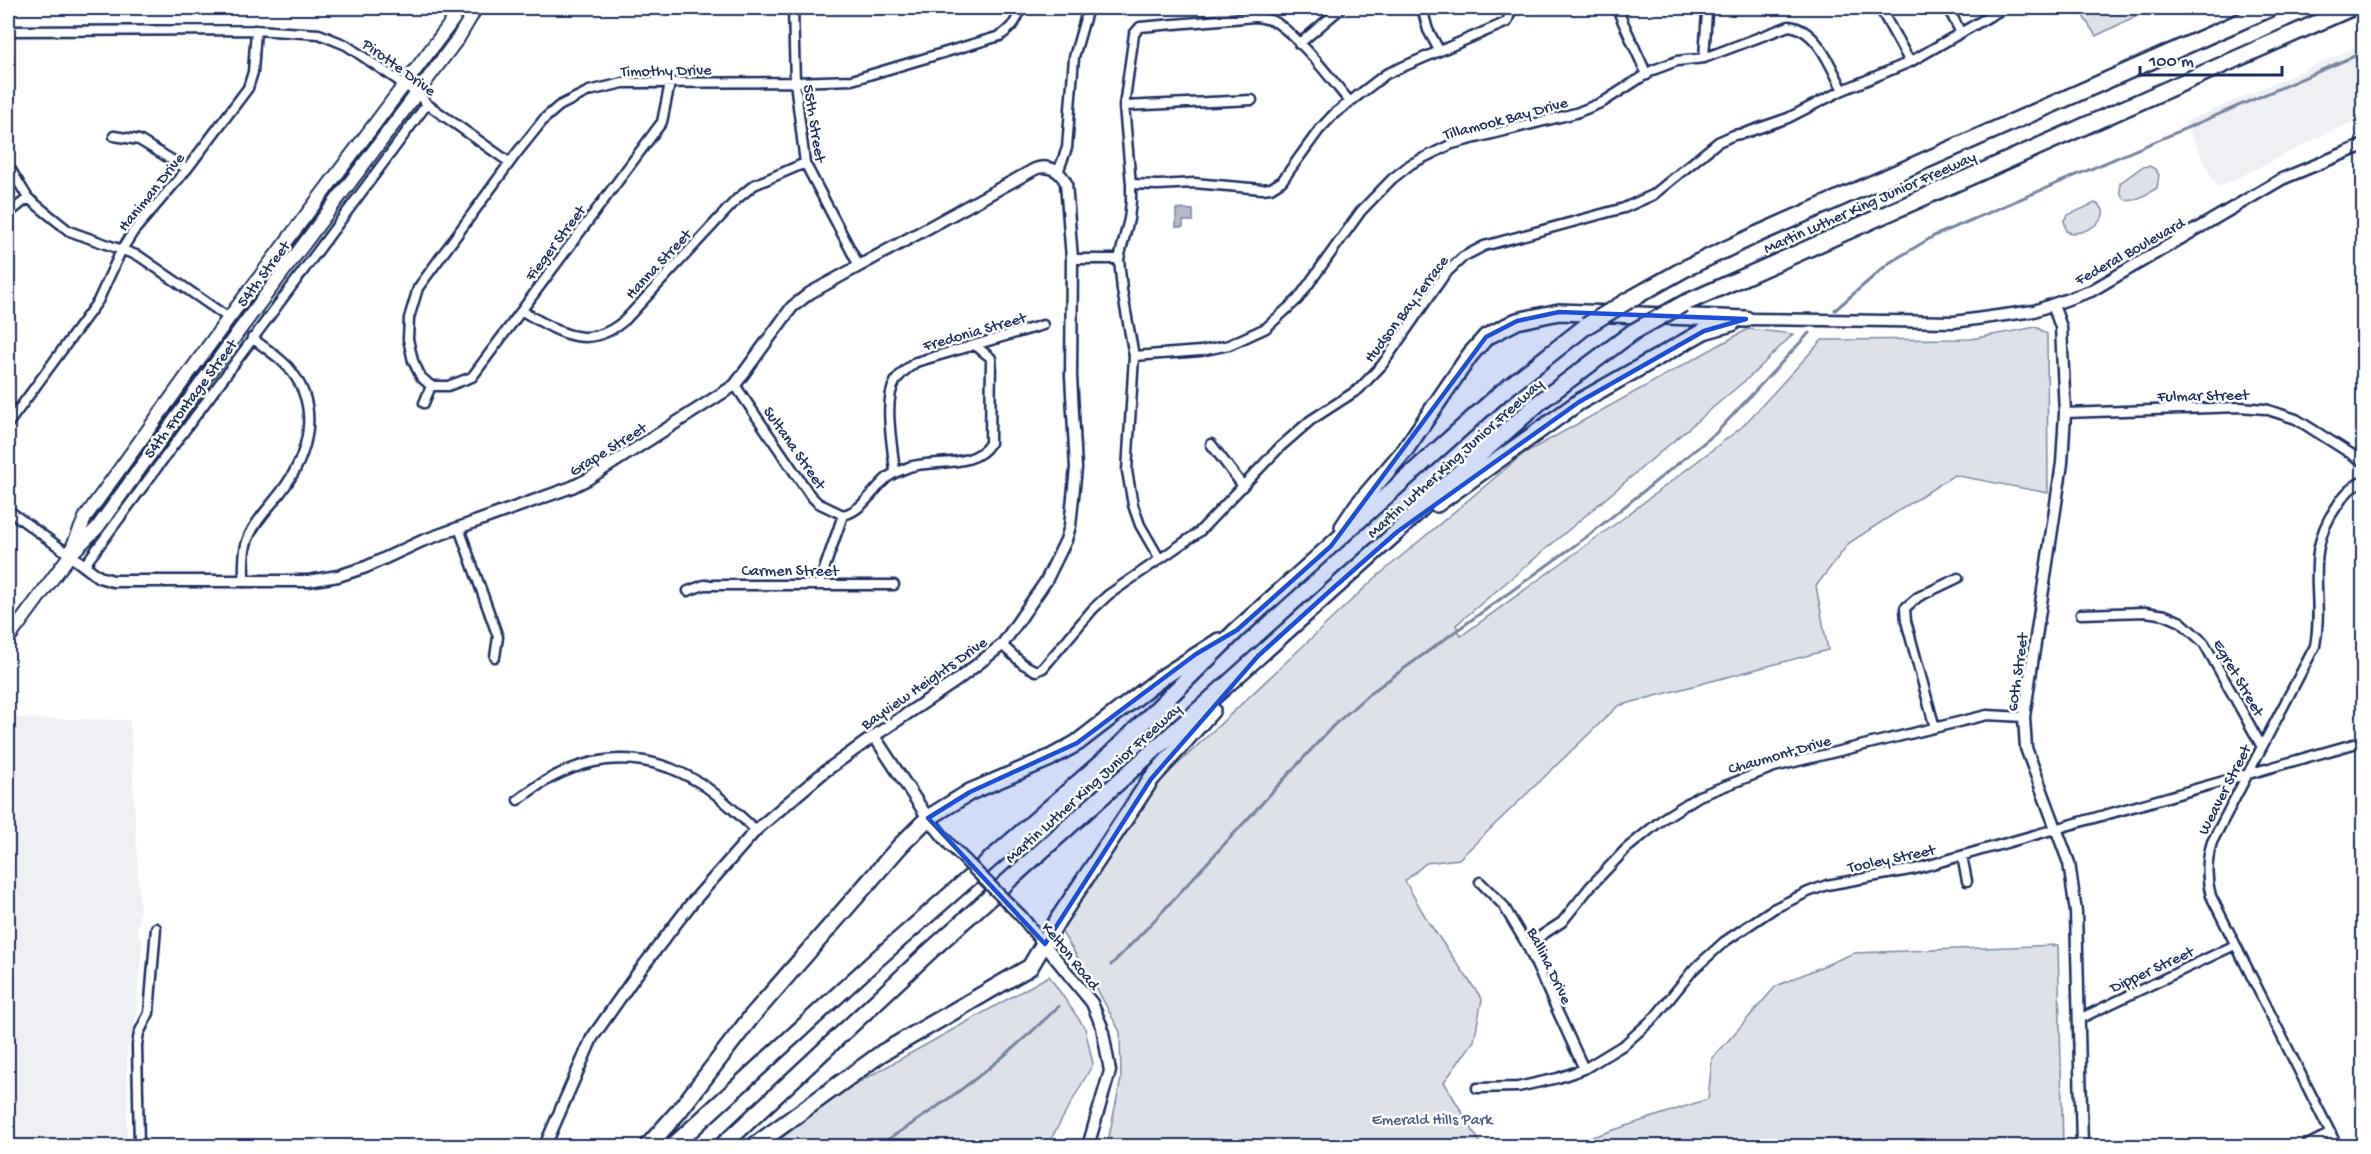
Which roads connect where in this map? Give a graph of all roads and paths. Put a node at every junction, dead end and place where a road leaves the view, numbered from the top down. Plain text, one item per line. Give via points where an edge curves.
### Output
1 (461, 8) edge
2 (476, 8) edge
3 (793, 8) edge
4 (1020, 8) edge
5 (1088, 8) edge
6 (1422, 8) edge
7 (1512, 8) edge
8 (1880, 8) edge
9 (1948, 8) edge
10 (2004, 8) edge
11 (2271, 8) edge
12 (2351, 8) edge
13 (1338, 10) dead end
14 (1618, 11) dead end
15 (1707, 12) dead end
16 (256, 30) junction
17 (8, 31) edge
18 (1961, 33) junction
19 (1299, 44) junction
20 (1439, 50) junction
21 (1704, 58) junction
22 (1910, 62) junction
23 (1647, 75) junction
24 (795, 82) junction
25 (670, 83) junction
26 (404, 84) junction
27 (1843, 90) junction
28 (417, 94) junction
29 (1252, 100) dead end
30 (1350, 102) junction
31 (427, 104) junction
32 (1124, 106) junction
33 (114, 136) dead end
34 (2364, 145) edge
35 (509, 162) junction
36 (805, 164) junction
37 (8, 165) edge
38 (187, 169) junction
39 (1058, 172) junction
40 (1131, 184) junction
41 (28, 198) junction
42 (8, 214) edge
43 (122, 251) junction
44 (1072, 259) junction
45 (1119, 259) junction
46 (859, 266) junction
47 (2053, 305) junction
48 (522, 311) junction
49 (223, 314) dead end
50 (1746, 319) junction
51 (1043, 325) dead end
52 (252, 338) junction
53 (975, 346) junction
54 (1134, 356) junction
55 (735, 385) junction
56 (431, 386) junction
57 (424, 403) dead end
58 (2065, 413) junction
59 (9, 420) edge
60 (1211, 444) dead end
61 (2364, 462) edge
62 (895, 472) junction
63 (2364, 480) edge
64 (1243, 486) junction
65 (8, 510) edge
66 (843, 514) junction
67 (459, 528) junction
68 (1397, 532) junction
69 (1331, 546) junction
70 (70, 555) junction
71 (1159, 558) junction
72 (84, 566) junction
73 (1958, 578) dead end
74 (244, 582) junction
75 (819, 584) junction
76 (894, 585) dead end
77 (688, 591) dead end
78 (2081, 614) dead end
79 (1237, 630) junction
80 (8, 639) edge
81 (1002, 645) junction
82 (1258, 656) junction
83 (495, 657) dead end
84 (2024, 717) junction
85 (1935, 728) junction
86 (874, 736) junction
87 (2364, 741) edge
88 (2262, 747) junction
89 (2246, 774) junction
90 (518, 800) dead end
91 (928, 818) junction
92 (2057, 829) junction
93 (756, 830) junction
94 (1962, 856) junction
95 (1967, 881) dead end
96 (1480, 882) dead end
97 (156, 928) dead end
98 (1045, 944) junction
99 (1527, 945) junction
100 (2235, 945) junction
101 (2079, 1018) junction
102 (1584, 1069) junction
103 (1477, 1088) dead end
104 (2331, 1133) junction
105 (139, 1146) edge
106 (545, 1146) edge
107 (648, 1146) edge
108 (673, 1146) edge
109 (722, 1146) edge
110 (754, 1146) edge
111 (1088, 1146) edge
112 (2082, 1146) edge
113 (2305, 1146) edge
114 (2337, 1146) edge

1 - 26 main road, 54th Street
2 - 28 main road, 54th Street
3 - 24 street, 55th Street
4 - 24 street, Timothy Drive via 1011,28 1000,36 852,80
5 - 39 street via 1074,57 1067,148
6 - 20 street
7 - 20 street via 1507,22
8 - 22 street
9 - 18 street
10 - 18 street, Hudson Bay Terrace
11 - 69 highway, Martin Luther King Junior Freeway, bridge via 1758,234 1629,300 1586,327 1502,392
12 - 68 highway, Martin Luther King Junior Freeway, bridge via 1683,304 1634,332 1542,400
13 - 19 street
14 - 23 street
15 - 21 street
16 - 17 street, Pirotte Drive
16 - 26 street, Pirotte Drive via 319,34 346,45
16 - 38 street, Haniman Drive via 248,88
18 - 22 street, Hudson Bay Terrace
19 - 30 street
19 - 32 street via 1266,18 1140,27 1134,34
20 - 30 street via 1386,74
21 - 23 street, Tillamook Bay Drive via 1677,61
21 - 27 street, Tillamook Bay Drive via 1795,27 1818,44
22 - 27 street, Hudson Bay Terrace
23 - 54 street, Tillamook Bay Drive via 1604,102 1576,113 1452,144 1411,164 1361,211 1298,299 1266,328 1229,345 1201,351
24 - 25 street, Timothy Drive
24 - 36 street, 55th Street
25 - 35 street, Timothy Drive via 623,83 578,96 544,118
25 - 48 street, Fieger Street via 662,122
26 - 28 street, Pirotte Drive
26 - 70 main road, 54th Street via 86,516
27 - 64 street, Hudson Bay Terrace via 1788,118 1718,142 1653,195 1624,208 1484,246 1463,257 1445,274 1367,381 1311,420
28 - 31 street, Pirotte Drive
28 - 70 main road, 54th Street via 97,528
29 - 32 street
30 - 40 street via 1319,130 1282,180 1271,188
31 - 35 street, Pirotte Drive
31 - 52 street, 54th Frontage Street
32 - 40 street
33 - 38 street via 139,140
34 - 47 street, Federal Boulevard via 2282,179 2121,275
35 - 56 street, Timothy Drive via 418,288 409,318 408,339 413,361
36 - 46 street, 55th Street
36 - 48 street, Hanna Street via 754,185 737,199 626,319 612,329 586,337 567,336
37 - 41 street
38 - 43 street, Haniman Drive via 133,232
39 - 44 street, Bayview Heights Drive via 1065,183
39 - 46 street, Grape Street via 1047,167 1035,169
40 - 45 street via 1129,219
41 - 42 street
41 - 43 street via 69,231
43 - 49 street via 139,256
43 - 59 street, Haniman Drive via 98,301
44 - 45 street
44 - 81 street, Bayview Heights Drive via 1071,376 1076,468 1070,526 1046,581
45 - 54 street
46 - 55 street, Grape Street via 792,307
47 - 50 street, Federal Boulevard via 1957,321
47 - 58 street, 60th Street via 2061,327
48 - 56 street, Fieger Street via 472,377 448,386
50 - 68 highway via 1704,331 1579,402
50 - 69 highway via 1559,312 1517,321 1486,337 1470,354 1406,450 1357,506
51 - 53 street, Fredonia Street
52 - 72 street, 54th Frontage Street
52 - 74 street via 292,373 306,400 309,422 301,460 246,545
53 - 62 street, Fredonia Street via 916,362 903,372 891,390
53 - 62 street via 991,357 988,447 976,458
54 - 71 street via 1129,488 1140,525
55 - 66 street, Sultana Street via 810,495
55 - 67 street, Grape Street via 572,487
56 - 57 street
58 - 61 street, Fulmar Street via 2265,409 2296,419
58 - 84 street, 60th Street via 2062,463
60 - 64 street
62 - 66 street via 854,513
63 - 88 street, Weaver Street via 2340,501 2322,533 2315,564 2319,627 2315,646
64 - 71 street, Hudson Bay Terrace via 1199,532
65 - 70 street
66 - 75 street
67 - 74 street, Grape Street via 348,573 308,581
67 - 83 street via 498,637
68 - 82 highway, Martin Luther King Junior Freeway
69 - 79 highway, Martin Luther King Junior Freeway
70 - 72 street, Grape Street
70 - 80 main road, 54th Street
71 - 81 street, Hudson Bay Terrace via 1093,609 1043,668 1030,669
72 - 74 street, Grape Street via 99,578 113,581
73 - 85 street via 1918,597 1905,608
75 - 76 street, Carmen Street
75 - 77 street, Carmen Street via 704,585
78 - 88 street, Egret Street via 2146,612 2181,622 2204,643
79 - 91 highway via 1160,679 1077,743 1050,759 970,792
79 - 108 highway, Martin Luther King Junior Freeway via 1112,753 877,959
81 - 86 street, Bayview Heights Drive
82 - 98 highway via 1151,779
82 - 109 highway, Martin Luther King Junior Freeway via 929,952
84 - 85 street, Chaumont Drive via 1987,715
84 - 92 street, 60th Street via 2026,748
85 - 99 street, Chaumont Drive via 1774,766 1699,796 1626,849 1562,922
86 - 91 street, Kelton Road
86 - 93 street, Bayview Heights Drive
87 - 89 street, Tooley Street
88 - 89 street, Weaver Street
89 - 92 street, Tooley Street
89 - 100 street, Weaver Street via 2208,854 2206,882
90 - 93 street via 540,782 575,766 620,758 651,763 702,783
91 - 98 street, Kelton Road, bridge
91 - 107 highway via 752,1016 680,1111
92 - 94 street, Tooley Street
92 - 101 street, 60th Street via 2069,863 2076,912
93 - 106 street, Bayview Heights Drive via 691,904 592,1038
94 - 95 street
94 - 102 street, Tooley Street via 1827,885 1773,909 1708,956 1655,1017 1625,1044
96 - 99 street, Ballina Drive via 1503,906
97 - 105 street via 149,1012 137,1045
98 - 110 highway via 1030,967 882,1053
98 - 111 street, Kelton Road via 1092,1003 1102,1027 1110,1071
99 - 102 street, Ballina Drive
100 - 101 street, Dipper Street
100 - 104 street, Weaver Street
101 - 112 street, 60th Street
102 - 103 street, Tooley Street via 1518,1087
104 - 113 street
104 - 114 street, Weaver Street

